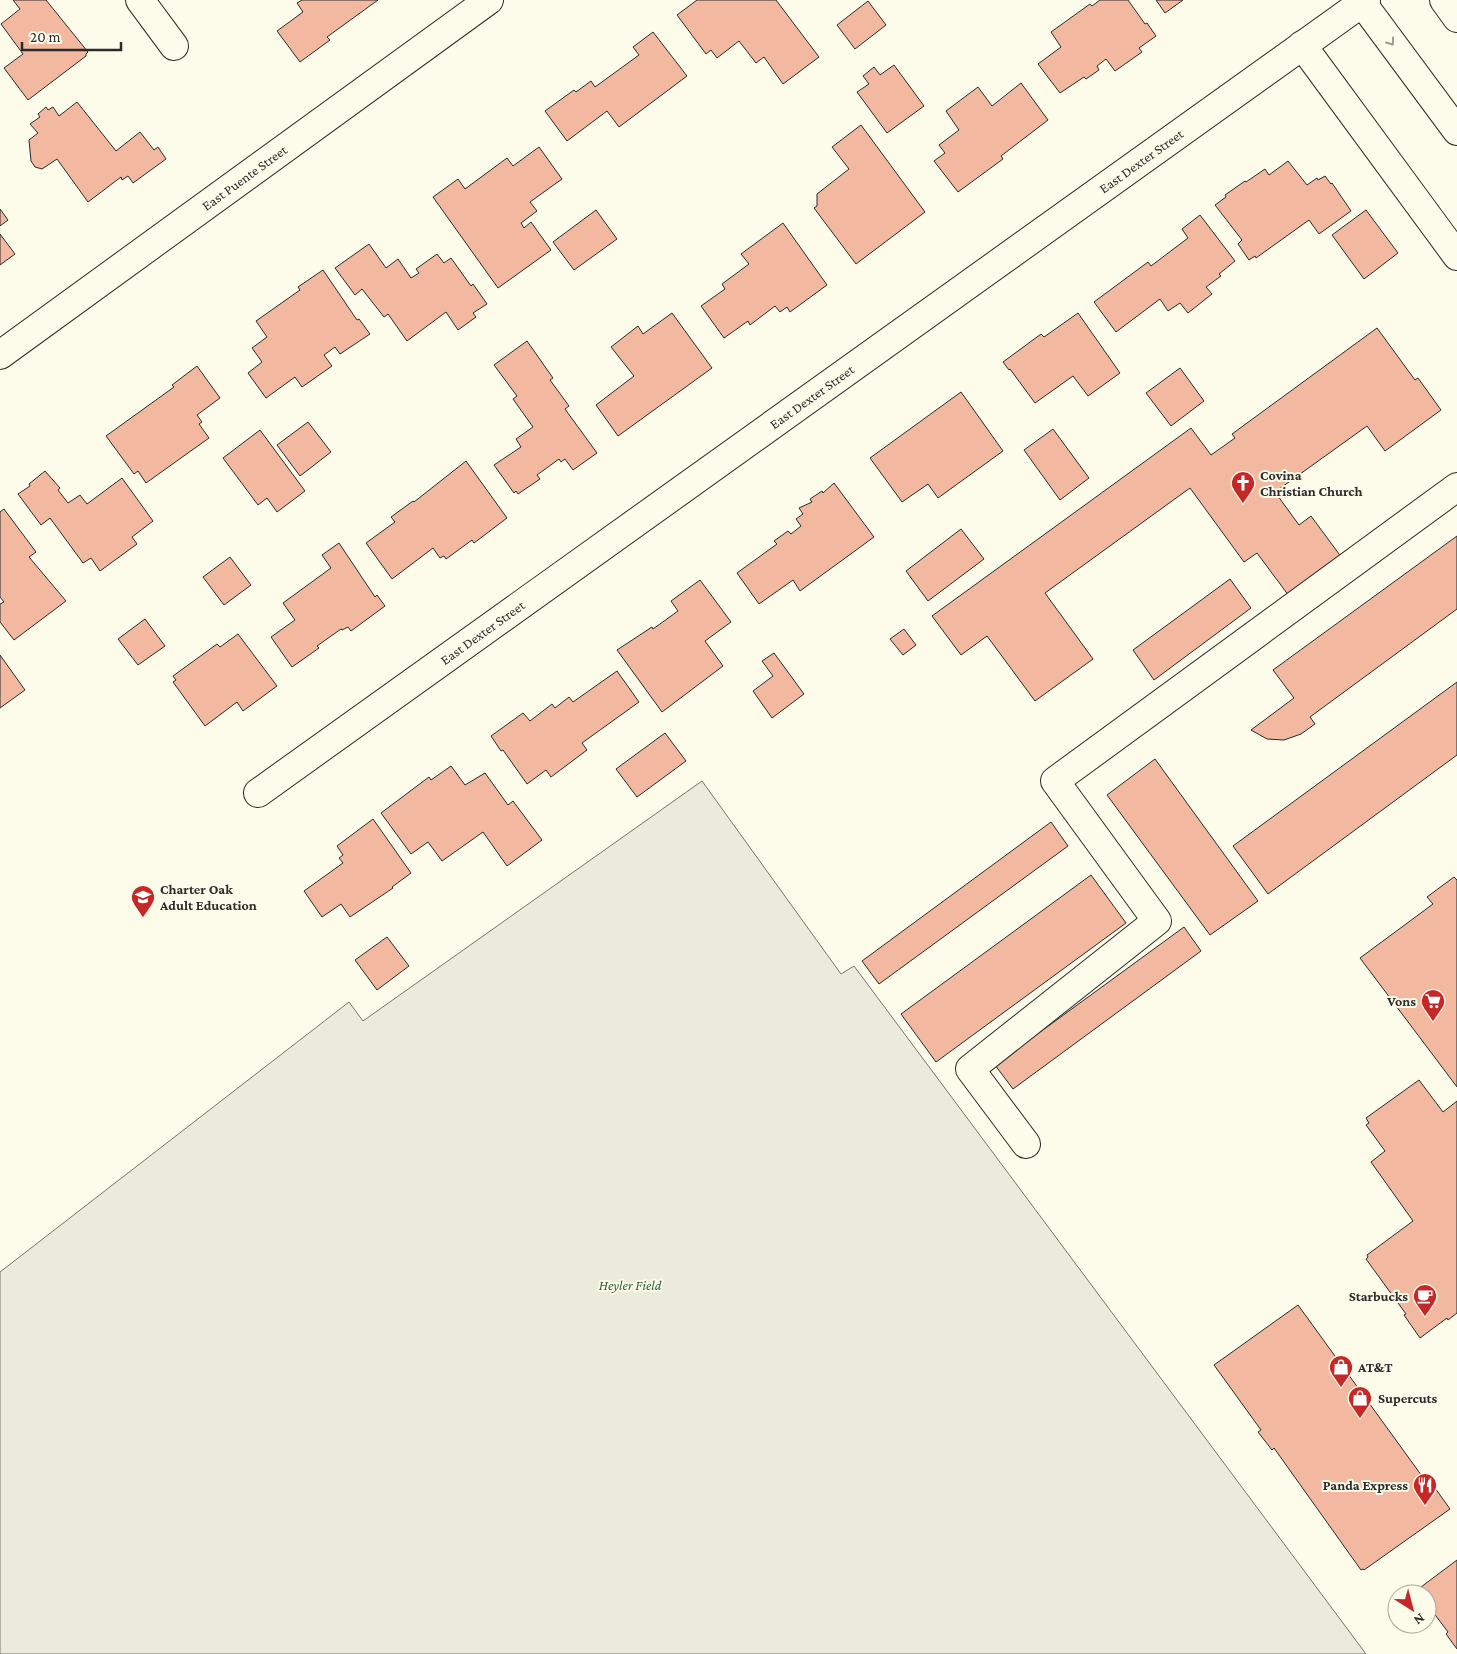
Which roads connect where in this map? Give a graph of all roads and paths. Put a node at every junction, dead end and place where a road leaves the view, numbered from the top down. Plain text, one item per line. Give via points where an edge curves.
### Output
1 (140, 0) edge
2 (489, 0) edge
3 (1444, 0) edge
4 (1363, 1) edge
5 (1457, 18) edge
6 (1302, 45) junction
7 (174, 46) dead end
8 (1457, 131) edge
9 (1457, 256) edge
10 (0, 355) edge
11 (1457, 487) edge
12 (258, 792) dead end
13 (1026, 1144) dead end

1 - 7 street
2 - 10 street, East Puente Street
3 - 5 street
4 - 6 street, East Dexter Street
4 -> 8 street
6 - 9 street
6 - 12 street, East Dexter Street
11 - 13 street via 1055,781 1157,921 970,1069

